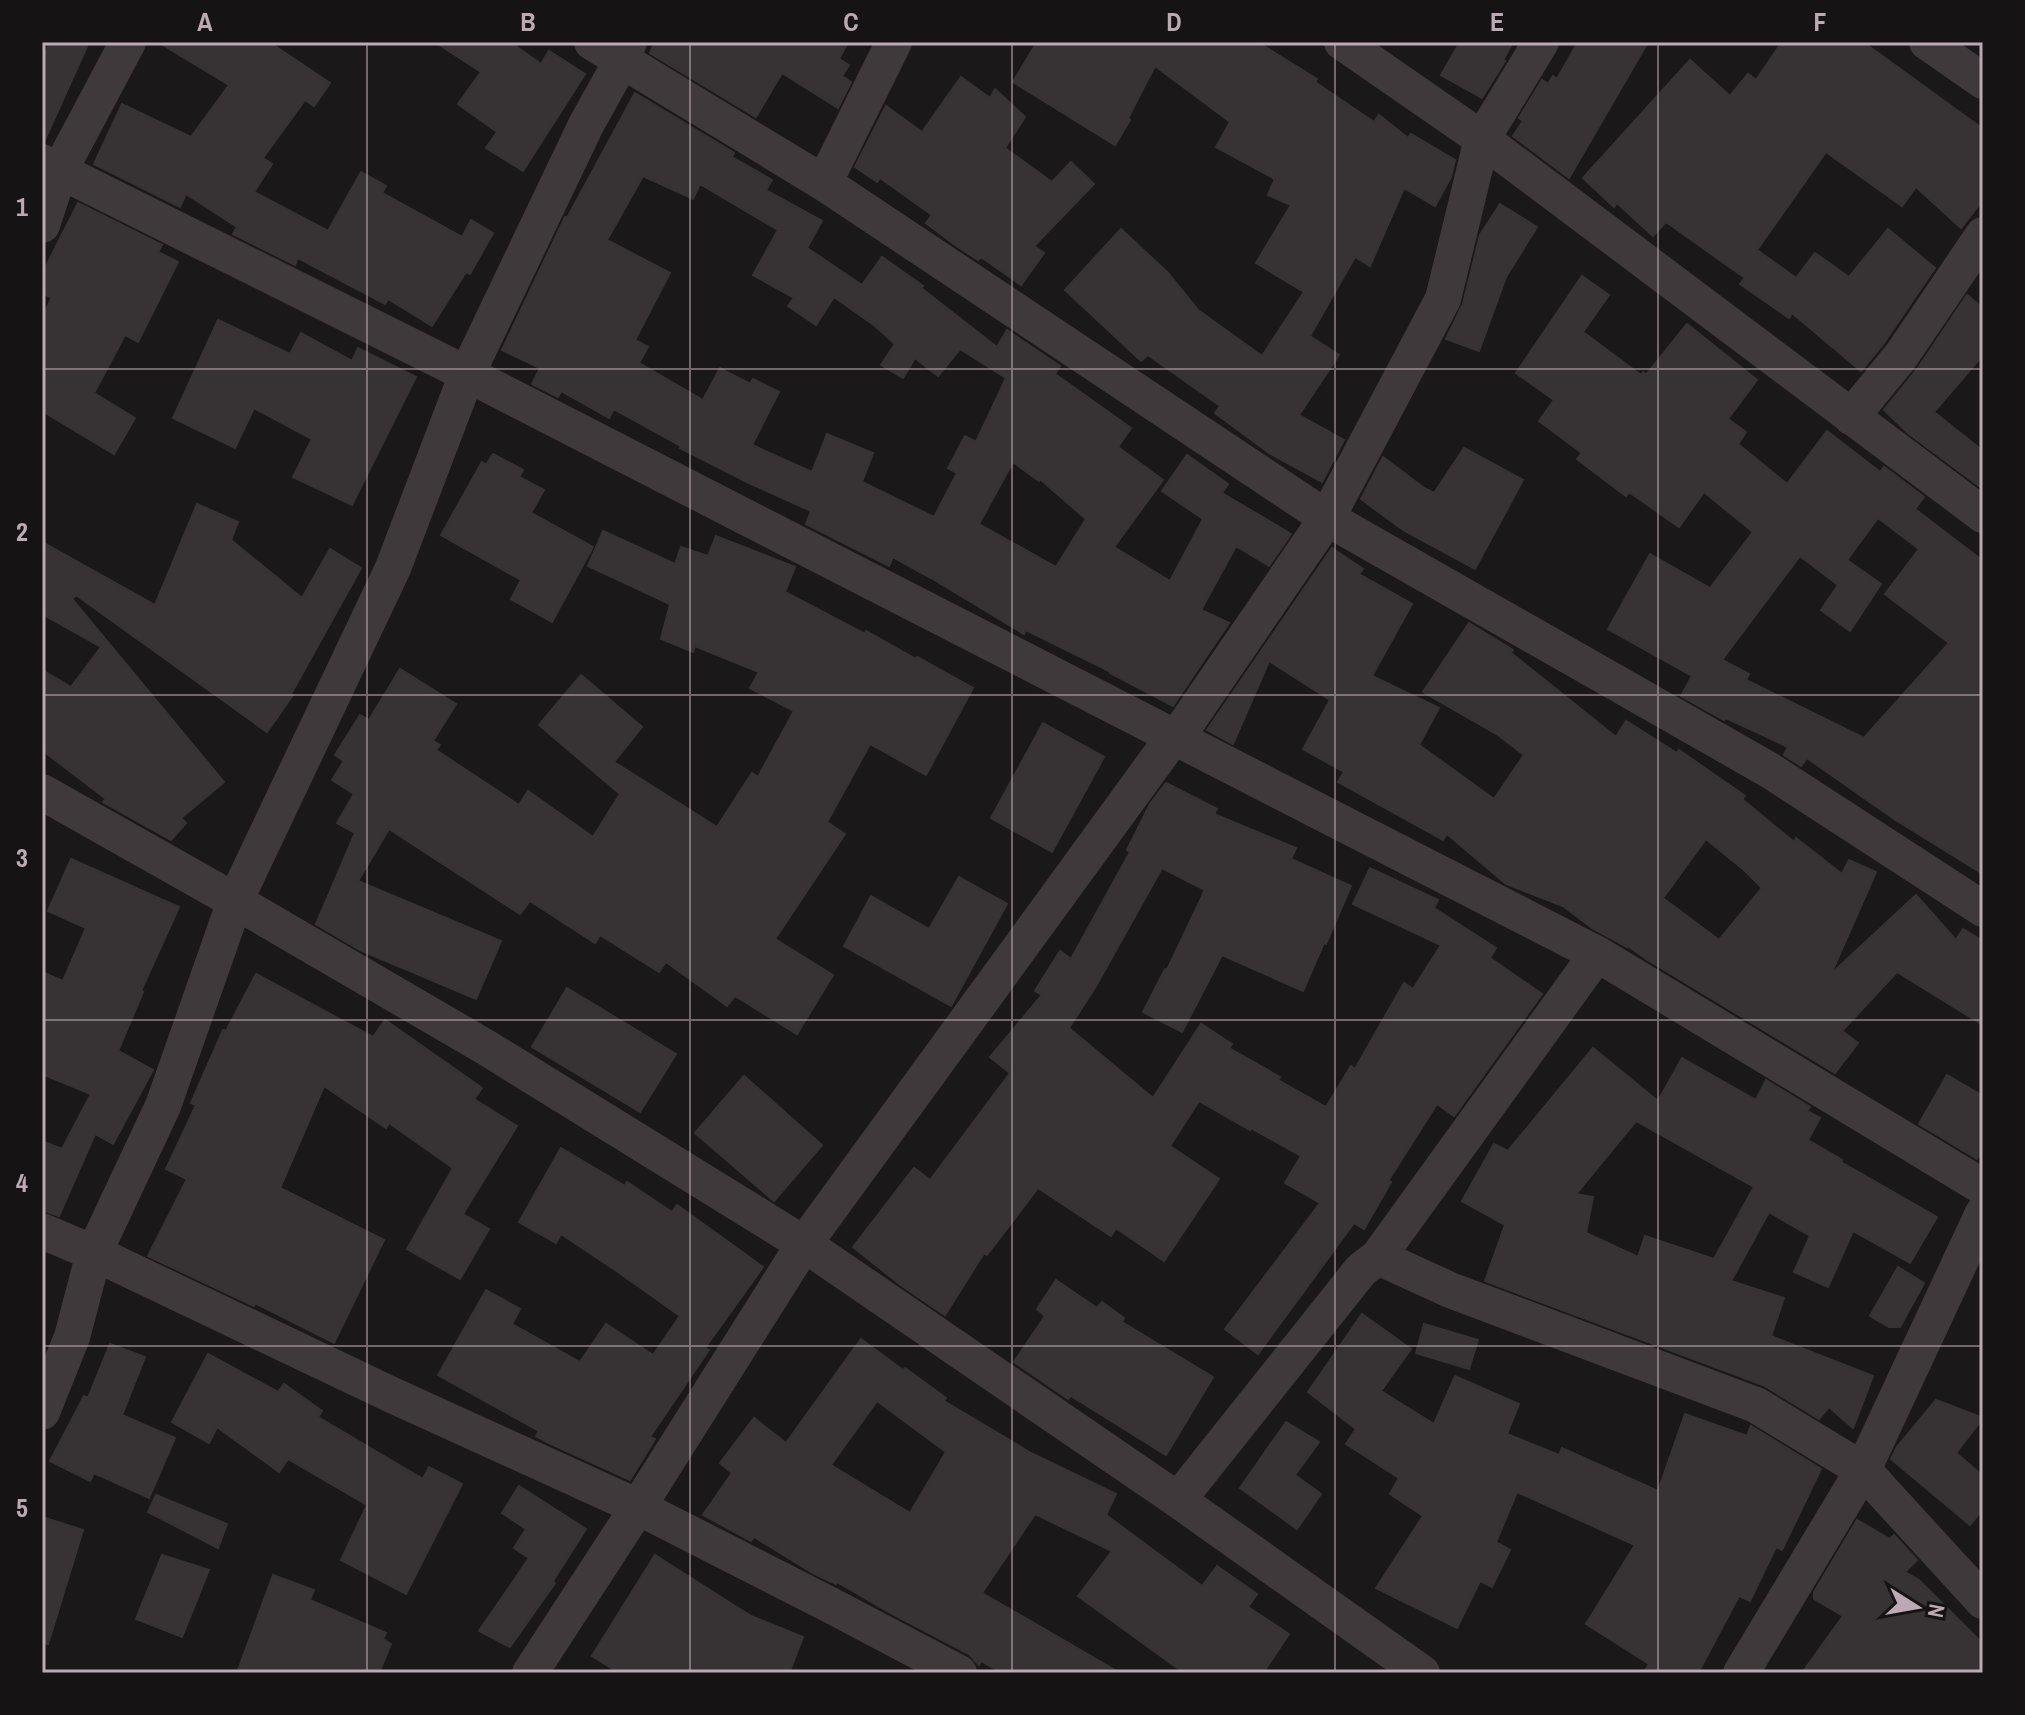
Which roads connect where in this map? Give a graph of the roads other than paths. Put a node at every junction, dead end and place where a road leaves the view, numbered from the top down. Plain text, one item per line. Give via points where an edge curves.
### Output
1 (128, 42) edge
2 (894, 42) edge
3 (1342, 42) edge
4 (1541, 42) edge
5 (1927, 42) edge
6 (614, 48) edge
7 (1983, 81) edge
8 (1482, 139) junction
9 (51, 166) edge
10 (824, 183) junction
11 (42, 225) edge
12 (1983, 235) edge
13 (467, 374) junction
14 (1851, 417) junction
15 (1983, 515) edge
16 (1327, 518) junction
17 (1177, 737) junction
18 (42, 792) edge
19 (235, 901) junction
20 (1983, 909) edge
21 (1597, 954) junction
22 (1983, 1187) edge
23 (1983, 1213) edge
24 (42, 1231) edge
25 (804, 1244) junction
26 (94, 1253) junction
27 (1378, 1257) junction
28 (42, 1412) edge
29 (1863, 1470) junction
30 (1178, 1500) junction
31 (638, 1507) junction
32 (1983, 1601) edge
33 (530, 1673) edge
34 (959, 1673) edge
35 (1422, 1673) edge
36 (1741, 1673) edge

1 - 9 street
2 - 10 street
3 - 8 street
4 - 8 street
5 - 7 street
6 - 10 street
6 - 13 street via 586,125
8 - 14 street
8 - 16 street via 1443,299
9 - 11 street
9 - 13 street
10 - 16 street
12 - 14 street via 1909,345
13 - 17 street
13 - 19 street via 393,568
14 - 15 street
16 - 17 street
16 - 20 street via 1769,770
17 - 21 street
17 - 25 street
18 - 19 street
19 - 25 street via 487,1048
19 - 26 street via 163,1106
21 - 22 street
21 - 27 street
23 - 29 street
24 - 26 street
25 - 30 street
25 - 31 street
26 - 28 street via 72,1337
26 - 31 street
27 - 29 street via 1450,1290 1756,1405
27 - 30 street via 1361,1270
29 - 32 street
29 - 36 street
30 - 35 street
31 - 33 street
31 - 34 street

